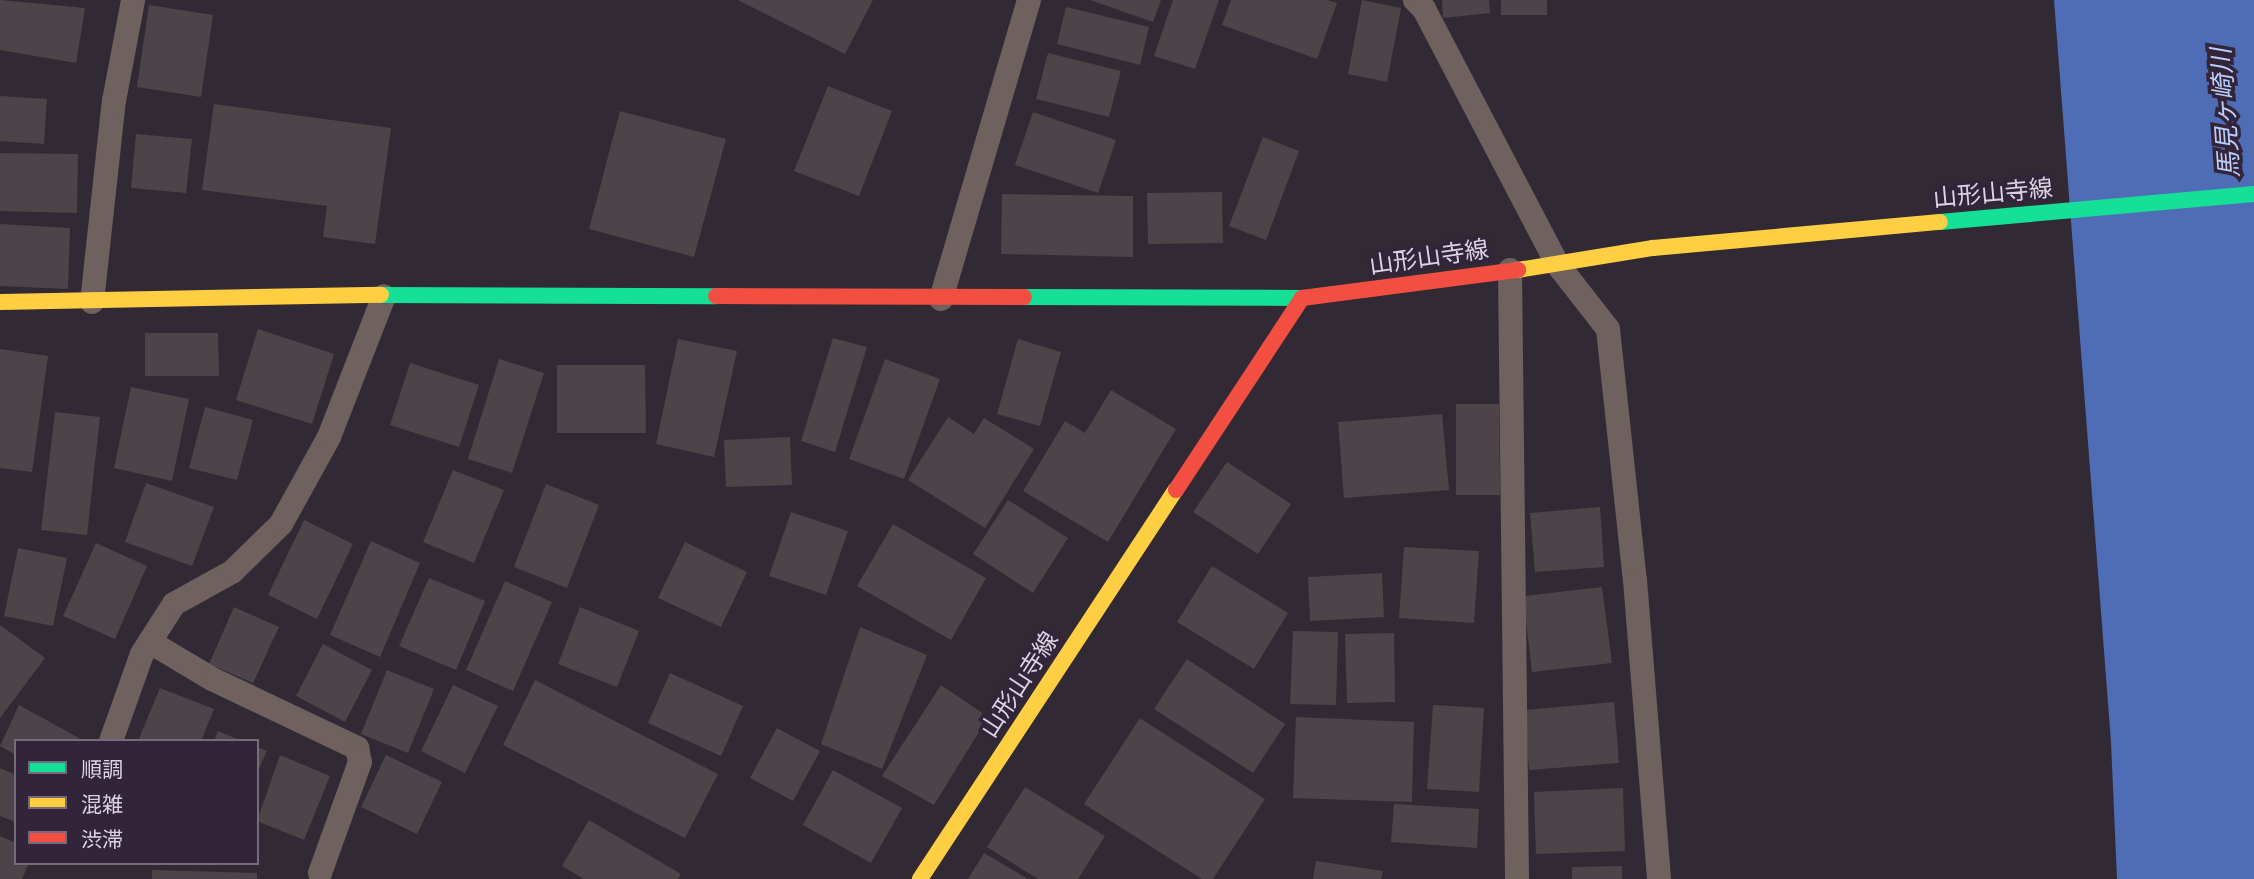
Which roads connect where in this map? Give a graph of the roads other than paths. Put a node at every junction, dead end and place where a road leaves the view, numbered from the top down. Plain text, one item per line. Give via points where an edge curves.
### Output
1 (133, 0) edge
2 (1029, 0) edge
3 (1415, 0) edge
4 (2254, 194) edge
5 (1558, 265) junction
6 (1510, 270) junction
7 (384, 296) junction
8 (1302, 298) junction
9 (941, 299) junction
10 (0, 302) edge
11 (92, 302) junction
12 (150, 642) junction
13 (112, 739) edge
14 (320, 873) dead end
15 (920, 879) edge
16 (1517, 879) edge
17 (1659, 879) edge

1 - 11 lane via 114,101
2 - 9 lane
3 - 5 lane via 1424,9
4 - 5 main road, 山形山寺線 via 1653,248
5 - 6 main road, 山形山寺線
5 - 17 lane via 1608,329 1635,580
6 - 8 main road, 山形山寺線
6 - 16 lane
7 - 9 main road
7 - 11 main road
7 - 12 lane via 329,437 281,524 232,572 174,604
8 - 9 main road
8 - 15 main road, 山形山寺線
10 - 11 main road
12 - 13 lane
12 - 14 lane via 212,679 357,748 360,762

